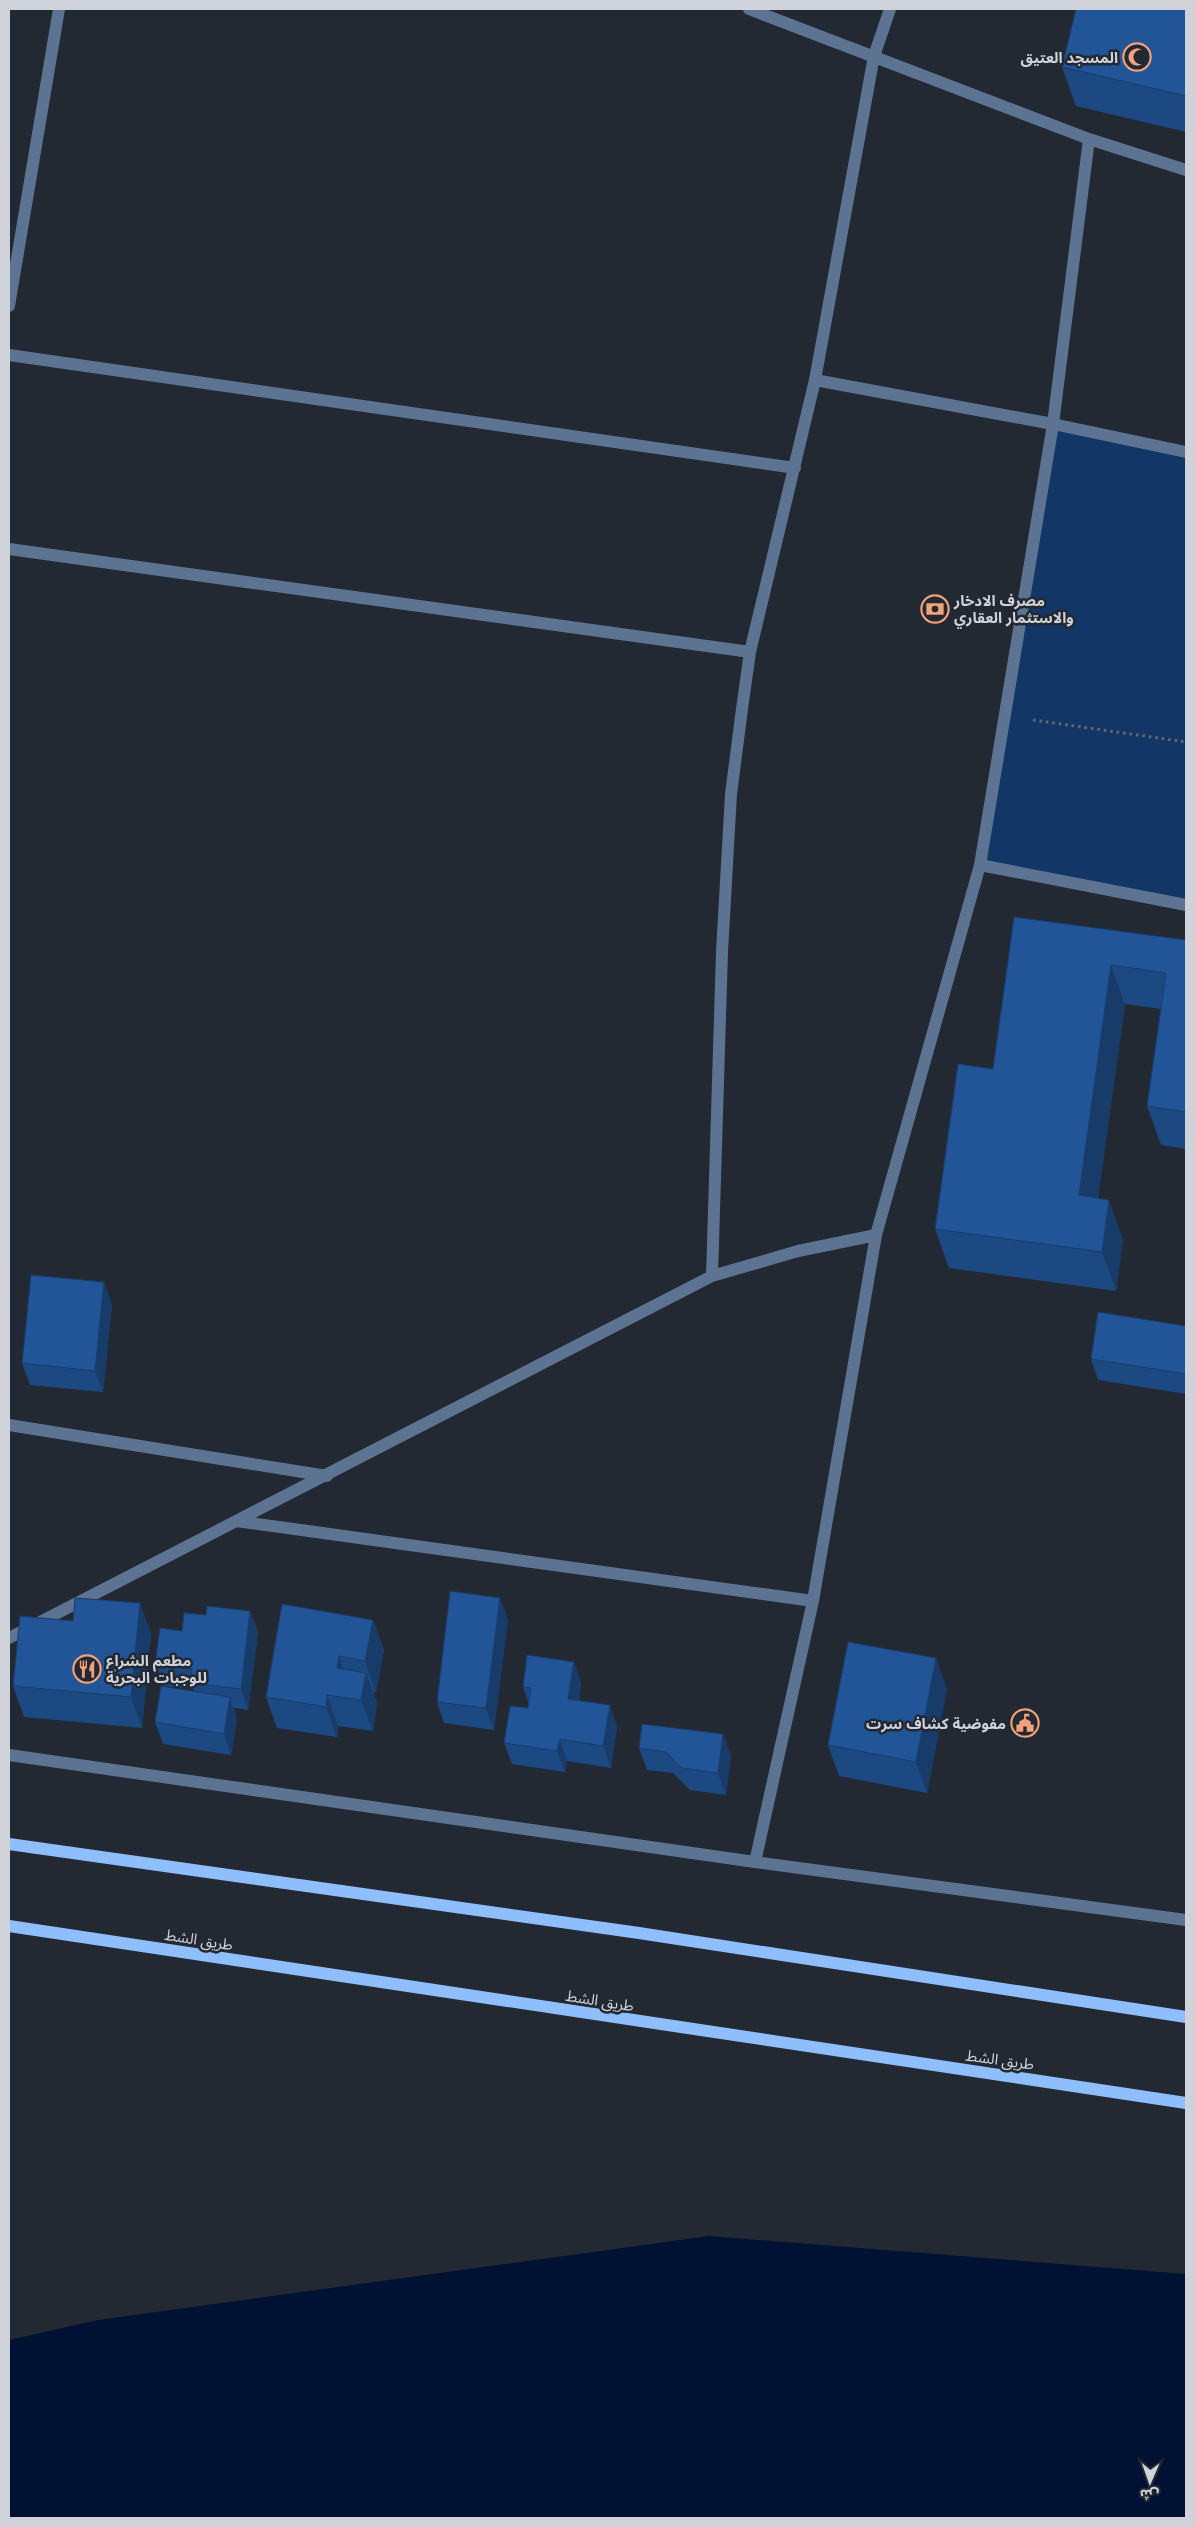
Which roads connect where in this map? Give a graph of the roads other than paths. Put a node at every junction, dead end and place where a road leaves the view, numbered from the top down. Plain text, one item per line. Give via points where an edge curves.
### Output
1 (60, 9) edge
2 (749, 9) edge
3 (890, 9) edge
4 (874, 56) junction
5 (1089, 138) junction
6 (1186, 170) edge
7 (9, 306) edge
8 (9, 355) edge
9 (815, 380) junction
10 (1053, 424) junction
11 (1186, 452) edge
12 (795, 468) junction
13 (9, 549) edge
14 (750, 652) junction
15 (980, 864) junction
16 (1186, 905) edge
17 (876, 1235) junction
18 (712, 1276) junction
19 (9, 1425) edge
20 (327, 1476) junction
21 (236, 1520) junction
22 (813, 1601) junction
23 (9, 1638) edge
24 (9, 1755) edge
25 (9, 1844) edge
26 (755, 1862) junction
27 (1186, 1920) edge
28 (9, 1926) edge
29 (1186, 2017) edge
30 (1186, 2103) edge

1 - 7 street
2 - 4 street
3 - 4 street
4 - 5 street
4 - 9 street
5 - 6 street
5 - 10 street
8 - 12 street
9 - 10 street
9 - 12 street
10 - 11 street
10 - 15 street
12 - 14 street
13 - 14 street
14 - 18 street via 730,804
15 - 16 street
15 - 17 street
17 - 18 street
17 - 22 street
18 - 20 street
19 - 20 street
20 - 21 street
21 - 22 street
21 - 23 street
22 - 26 street
24 - 26 street
25 - 29 main road via 639,1934
26 - 27 street
28 - 30 main road, طريق الشط

